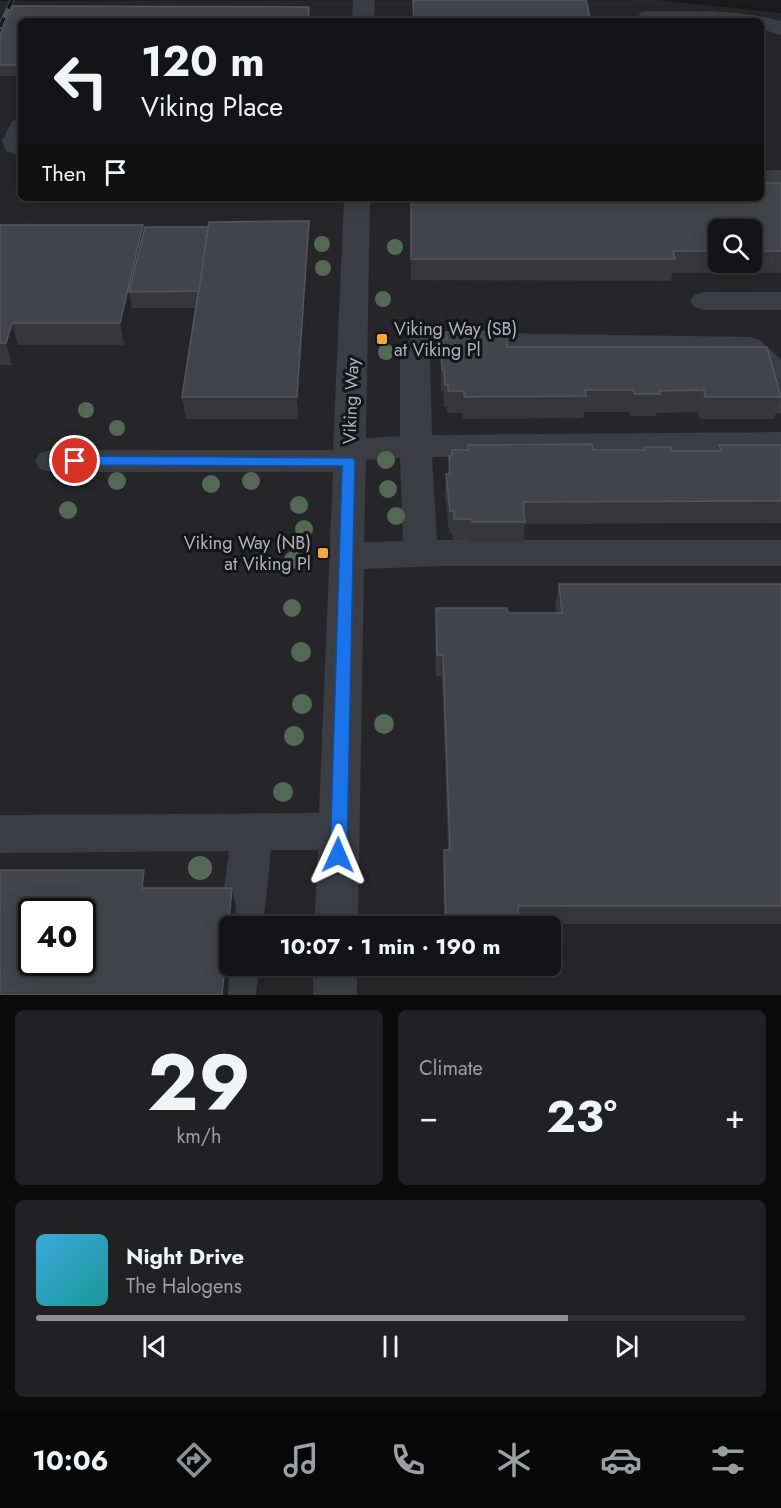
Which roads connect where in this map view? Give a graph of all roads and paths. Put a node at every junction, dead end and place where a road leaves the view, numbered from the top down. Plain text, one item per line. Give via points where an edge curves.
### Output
1 (364, 0) edge
2 (649, 17) dead end
3 (363, 18) edge
4 (733, 18) edge
5 (764, 23) edge
6 (781, 27) edge
7 (18, 134) edge
8 (18, 148) edge
9 (764, 178) edge
10 (781, 178) edge
11 (357, 201) edge
12 (704, 301) dead end
13 (781, 301) edge
14 (781, 405) edge
15 (781, 443) edge
16 (416, 446) junction
17 (349, 456) junction
18 (51, 461) dead end
19 (420, 553) junction
20 (781, 553) edge
21 (345, 556) junction
22 (252, 831) junction
23 (339, 831) junction
24 (0, 834) edge
25 (242, 916) edge
26 (336, 916) edge
27 (236, 976) edge
28 (335, 976) edge
29 (234, 995) edge
30 (335, 995) edge

1 - 3 street
2 - 4 street
5 - 6 street
7 - 8 street
9 - 10 street
11 - 17 street, Viking Way
12 - 13 street
14 - 16 street via 768,363 750,347 435,341 421,344 415,356
15 - 16 street
16 - 17 street
16 - 19 street
17 - 18 street
17 - 21 street, Viking Way
19 - 20 street
19 - 21 street
21 - 23 street, Viking Way
22 - 23 street
22 - 24 street
22 - 25 street
23 - 26 street, Viking Way
27 - 29 street
28 - 30 street

